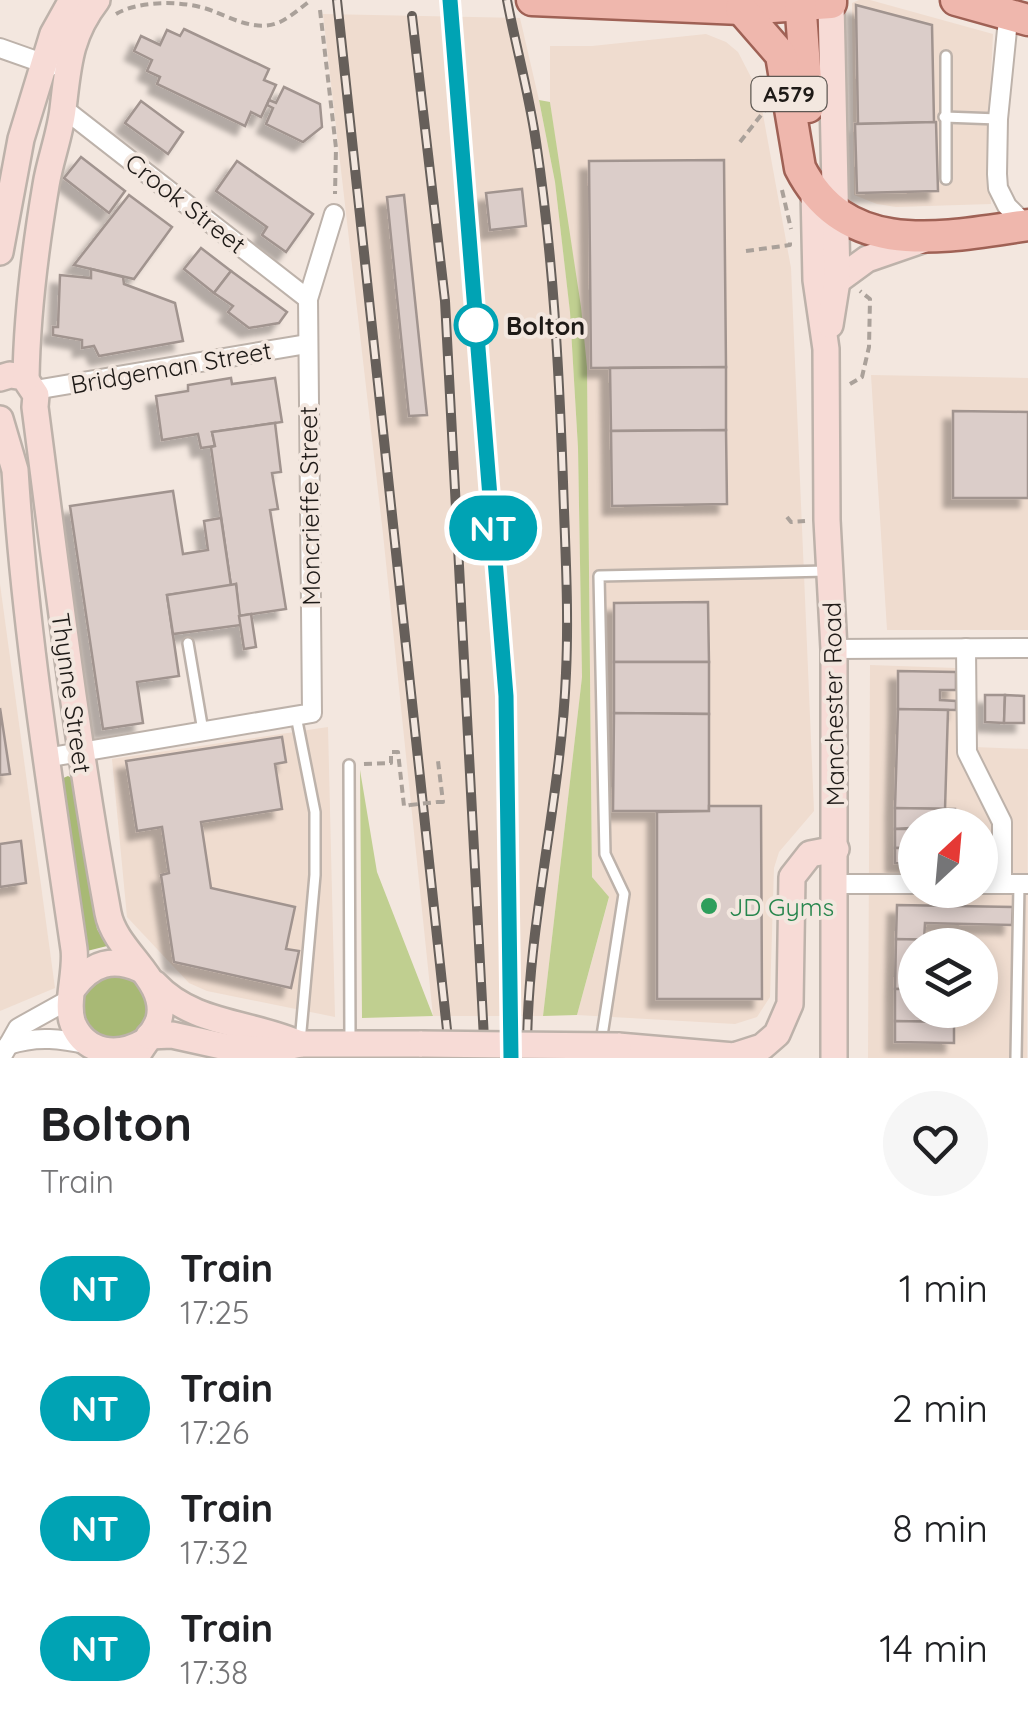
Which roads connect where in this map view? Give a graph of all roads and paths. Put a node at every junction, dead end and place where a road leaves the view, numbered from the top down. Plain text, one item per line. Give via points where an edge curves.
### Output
1 (56, 0) edge
2 (72, 0) edge
3 (159, 0) edge
4 (202, 0) edge
5 (312, 0) edge
6 (532, 0) edge
7 (956, 0) edge
8 (816, 2) edge
9 (201, 8) junction
10 (740, 9) junction
11 (103, 10) edge
12 (320, 10) dead end
13 (1016, 12) edge
14 (53, 34) junction
15 (0, 48) edge
16 (946, 56) dead end
17 (55, 67) junction
18 (768, 106) dead end
19 (63, 108) junction
20 (944, 117) junction
21 (998, 119) junction
22 (740, 142) dead end
23 (946, 180) dead end
24 (814, 190) junction
25 (836, 212) junction
26 (334, 214) joint
27 (1027, 225) edge
28 (925, 239) junction
29 (790, 241) dead end
30 (746, 250) dead end
31 (0, 252) edge
32 (837, 281) junction
33 (308, 298) junction
34 (307, 344) junction
35 (826, 350) junction
36 (24, 388) edge
37 (826, 398) junction
38 (0, 419) edge
39 (830, 571) junction
40 (188, 643) dead end
41 (966, 648) junction
42 (1028, 648) edge
43 (834, 650) junction
44 (304, 714) junction
45 (202, 732) junction
46 (79, 752) junction
47 (45, 758) junction
48 (438, 761) dead end
49 (349, 765) joint
50 (836, 848) junction
51 (836, 884) junction
52 (898, 884) edge
53 (1016, 884) edge
54 (146, 974) junction
55 (72, 993) junction
56 (143, 1045) edge
57 (325, 1048) edge
58 (4, 1049) edge
59 (101, 1051) edge
60 (212, 1051) edge
61 (731, 1056) edge
62 (598, 1058) edge
63 (834, 1058) edge
64 (1016, 1058) edge

1 - 14 street
2 - 14 street, Thynne Street
3 - 9 path
3 - 11 path
4 - 9 path
5 - 9 path via 269,24 235,22
6 - 10 main road
7 - 13 main road
8 - 10 main road
8 - 24 main road, Manchester Road / A579
8 - 25 street, Manchester Road
10 - 24 main road, Manchester Road / A579 via 780,55 796,154
11 - 17 street, Thynne Street via 82,21
12 - 26 path via 336,148
13 - 21 street
14 - 17 street, Thynne Street
15 - 17 street
16 - 20 lane
17 - 19 street, Thynne Street
17 - 31 street, Thynne Street via 21,139
18 - 22 path
19 - 33 street, Crook Street
19 - 36 street, Thynne Street via 29,295
20 - 21 lane
20 - 23 lane
21 - 27 street via 998,188
24 - 25 main road, A579
24 - 35 street, Manchester Road
25 - 28 main road, A579 via 879,233
25 - 32 street, Manchester Road
26 - 33 street, Moncrieffe Street
27 - 28 main road, A579
28 - 32 street via 867,259
29 - 30 path
32 - 35 street, Manchester Road
32 - 37 path via 870,300 869,347 862,377
33 - 34 street, Moncrieffe Street
34 - 36 street, Bridgeman Street
34 - 44 street, Moncrieffe Street
35 - 37 street, Manchester Road
36 - 38 street via 24,420
36 - 46 street, Thynne Street
37 - 39 street, Manchester Road
38 - 47 street, Thynne Street via 15,470
39 - 43 street, Manchester Road
39 - 62 lane via 599,576 605,854 624,894
40 - 45 lane
41 - 42 street
41 - 43 street
41 - 53 street via 967,752 1002,822
43 - 50 street, Manchester Road
44 - 45 street
44 - 57 lane
45 - 46 street
46 - 47 street
46 - 54 street, Thynne Street via 109,920
47 - 55 street, Thynne Street via 75,955
48 - 49 path, bridge via 442,802 404,806 398,752 391,752 391,763
49 - 57 lane
50 - 51 street, Manchester Road
50 - 61 street via 810,854 792,877 786,1020 762,1047
51 - 52 street
51 - 63 street, Manchester Road
53 - 64 lane
54 - 55 street via 111,962 84,974
54 - 56 street, Thynne Street via 160,1006
54 - 57 street via 184,1009
55 - 58 street via 18,1028
55 - 59 street, Thynne Street via 74,1025
56 - 59 street
56 - 60 street via 172,1035
57 - 60 street
57 - 61 street, bridge via 618,1046
58 - 59 street via 48,1037

